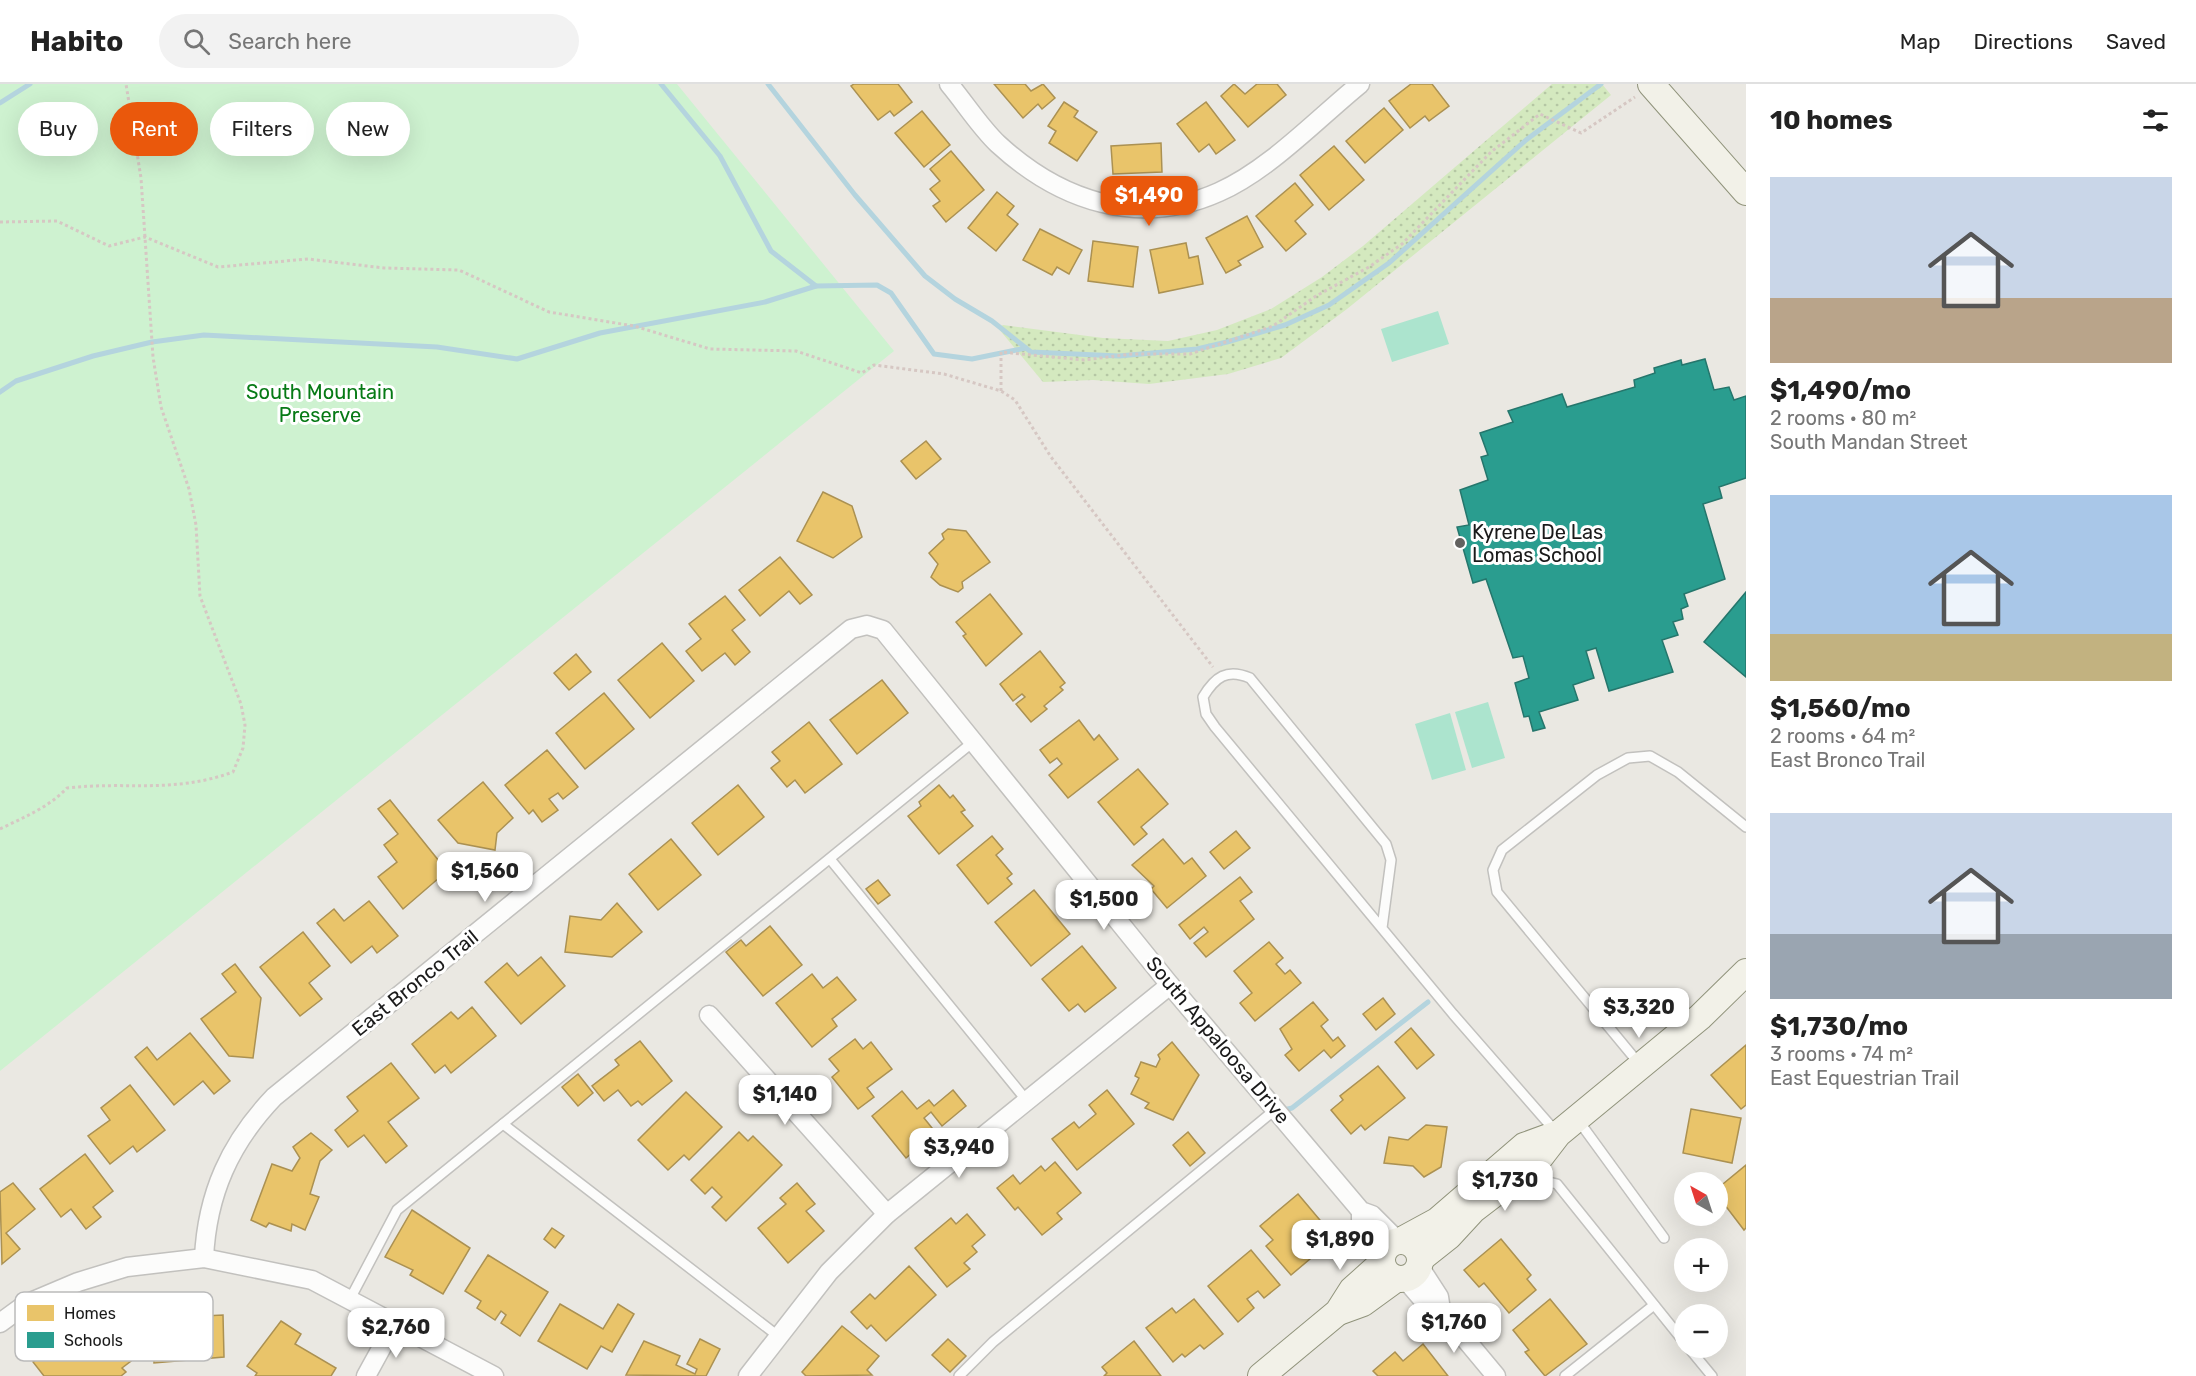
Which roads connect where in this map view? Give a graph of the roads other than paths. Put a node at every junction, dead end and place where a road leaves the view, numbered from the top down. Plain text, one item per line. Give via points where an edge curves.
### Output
1 (949, 84) edge
2 (1360, 84) edge
3 (1652, 84) edge
4 (1746, 192) edge
5 (867, 625) joint
6 (973, 742) junction
7 (1746, 827) edge
8 (830, 859) junction
9 (1382, 928) junction
10 (1746, 972) edge
11 (1170, 985) junction
12 (710, 1015) dead end
13 (1641, 1065) junction
14 (1027, 1101) junction
15 (1277, 1109) junction
16 (503, 1124) junction
17 (1567, 1126) junction
18 (1520, 1175) junction
19 (887, 1214) junction
20 (1664, 1238) dead end
21 (204, 1258) junction
22 (1400, 1260) junction
23 (54, 1292) edge
24 (349, 1301) junction
25 (1654, 1305) junction
26 (15, 1312) edge
27 (0, 1323) edge
28 (394, 1325) junction
29 (1674, 1330) edge
30 (778, 1336) junction
31 (1697, 1358) edge
32 (366, 1376) edge
33 (494, 1376) edge
34 (748, 1376) edge
35 (959, 1376) edge
36 (1261, 1376) edge
37 (1496, 1376) edge
38 (1565, 1376) edge
39 (1712, 1376) edge

1 - 2 street via 997,143 1047,182 1098,204 1157,210 1219,192 1263,165
3 - 4 street
5 - 6 street, South Appaloosa Drive via 882,630
5 - 21 street, East Bronco Trail via 851,628 274,1097 254,1118 221,1172 212,1200
6 - 8 lane
6 - 11 street, South Appaloosa Drive
7 - 13 lane via 1678,772 1650,756 1628,758 1597,775 1502,850 1497,860 1493,870 1497,892
8 - 14 lane
8 - 16 lane
9 - 9 lane via 1391,860 1386,844 1250,678 1229,673 1219,676 1203,697 1206,714
9 - 17 lane
10 - 13 street via 1700,1017
11 - 14 street
11 - 15 street, South Appaloosa Drive
12 - 19 street
13 - 17 street
14 - 19 street
15 - 22 street, South Appaloosa Drive via 1360,1211 1372,1215
15 - 35 lane via 993,1342
16 - 24 lane via 397,1210
16 - 30 lane
17 - 18 street
17 - 20 lane
17 - 22 street via 1524,1146 1437,1221
18 - 22 street via 1473,1210 1449,1236
18 - 25 lane via 1557,1184
19 - 30 street via 829,1272
21 - 23 street via 127,1267
21 - 24 street via 312,1280
22 - 36 street via 1352,1290 1338,1312
22 - 37 street, South Appaloosa Drive via 1428,1306 1440,1310
24 - 28 street
25 - 29 lane
25 - 38 lane
26 - 27 street
28 - 32 street
28 - 33 street
30 - 34 street
31 - 39 lane

